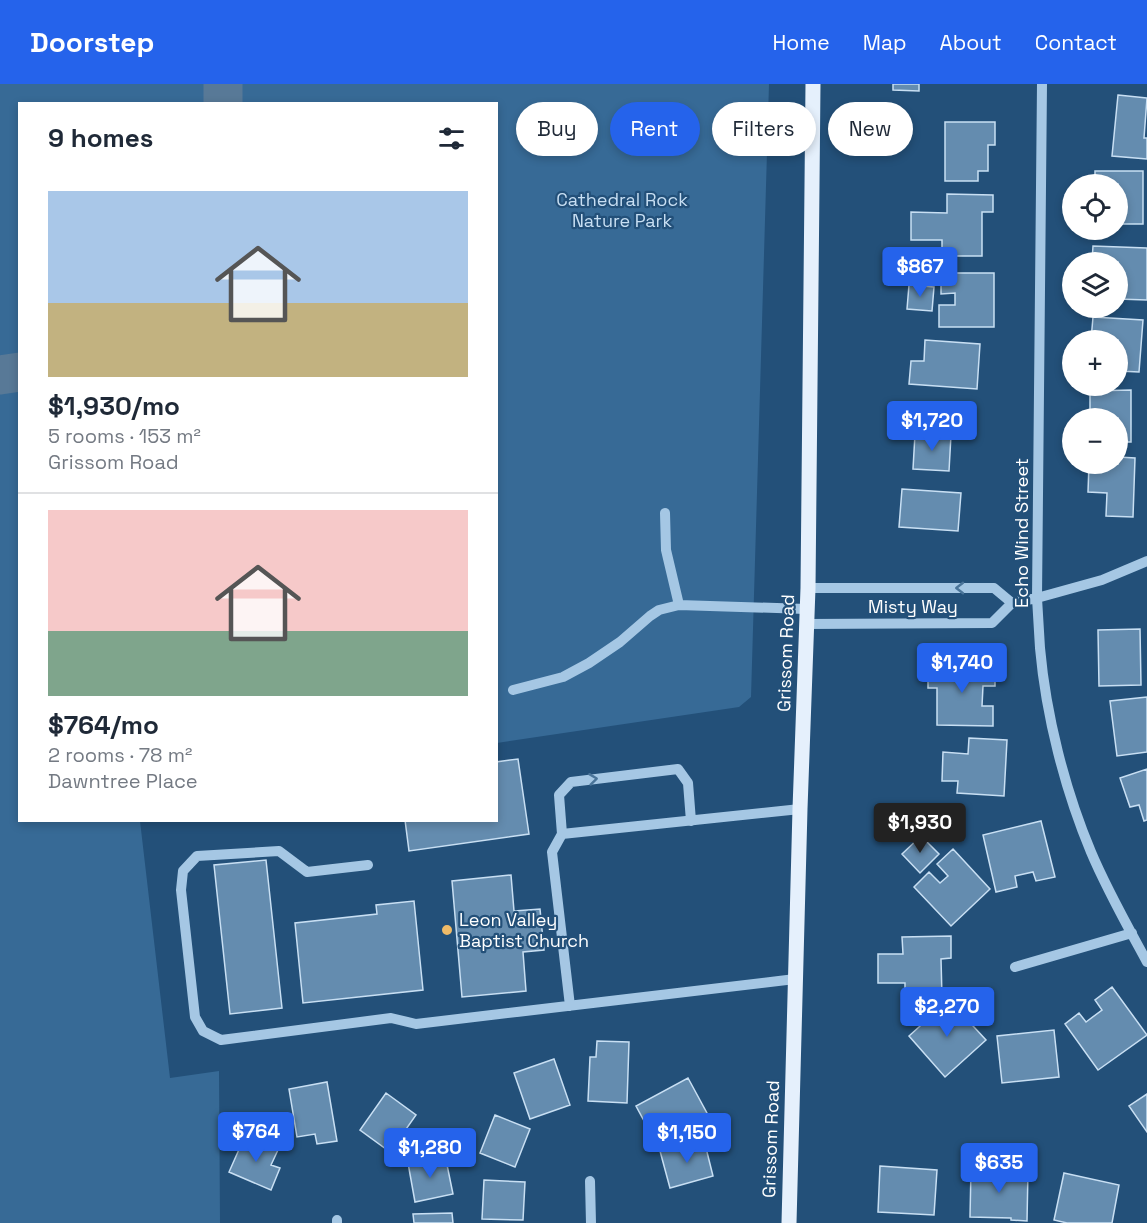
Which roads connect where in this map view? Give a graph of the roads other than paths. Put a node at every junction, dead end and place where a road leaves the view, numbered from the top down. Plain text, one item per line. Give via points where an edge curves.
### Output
1 (813, 84) edge
2 (1042, 84) edge
3 (665, 513) dead end
4 (1147, 561) edge
5 (808, 588) junction
6 (1037, 598) junction
7 (1012, 603) junction
8 (679, 605) junction
9 (806, 616) junction
10 (513, 690) dead end
11 (800, 809) junction
12 (691, 821) junction
13 (562, 834) junction
14 (368, 865) dead end
15 (1132, 933) junction
16 (1147, 962) edge
17 (1015, 967) dead end
18 (795, 979) junction
19 (570, 1006) junction
20 (590, 1180) dead end
21 (591, 1223) edge
22 (789, 1223) edge

1 - 5 main road, Grissom Road
2 - 6 street, Echo Wind Street
3 - 8 street via 666,550
4 - 6 street via 1102,580
7 -> 5 street, Misty Way via 994,588
5 - 9 main road, Grissom Road
6 - 7 street
6 - 15 street, Echo Wind Street via 1050,712 1067,786 1091,851
7 - 9 street, Misty Way via 992,623
8 - 9 street, Misty Way
8 - 10 street via 659,610 620,642 563,677
9 - 11 main road, Grissom Road
11 - 12 street
11 - 18 main road, Grissom Road
12 - 13 street
13 -> 12 street via 559,795 571,782 678,769 688,783
13 - 19 street via 552,852
14 - 19 street via 307,872 279,851 197,856 183,871 182,890 195,1017 202,1030 221,1040 391,1018 416,1024
15 - 16 street, Echo Wind Street
15 - 17 street
18 - 19 street
18 - 22 main road, Grissom Road
20 - 21 street

